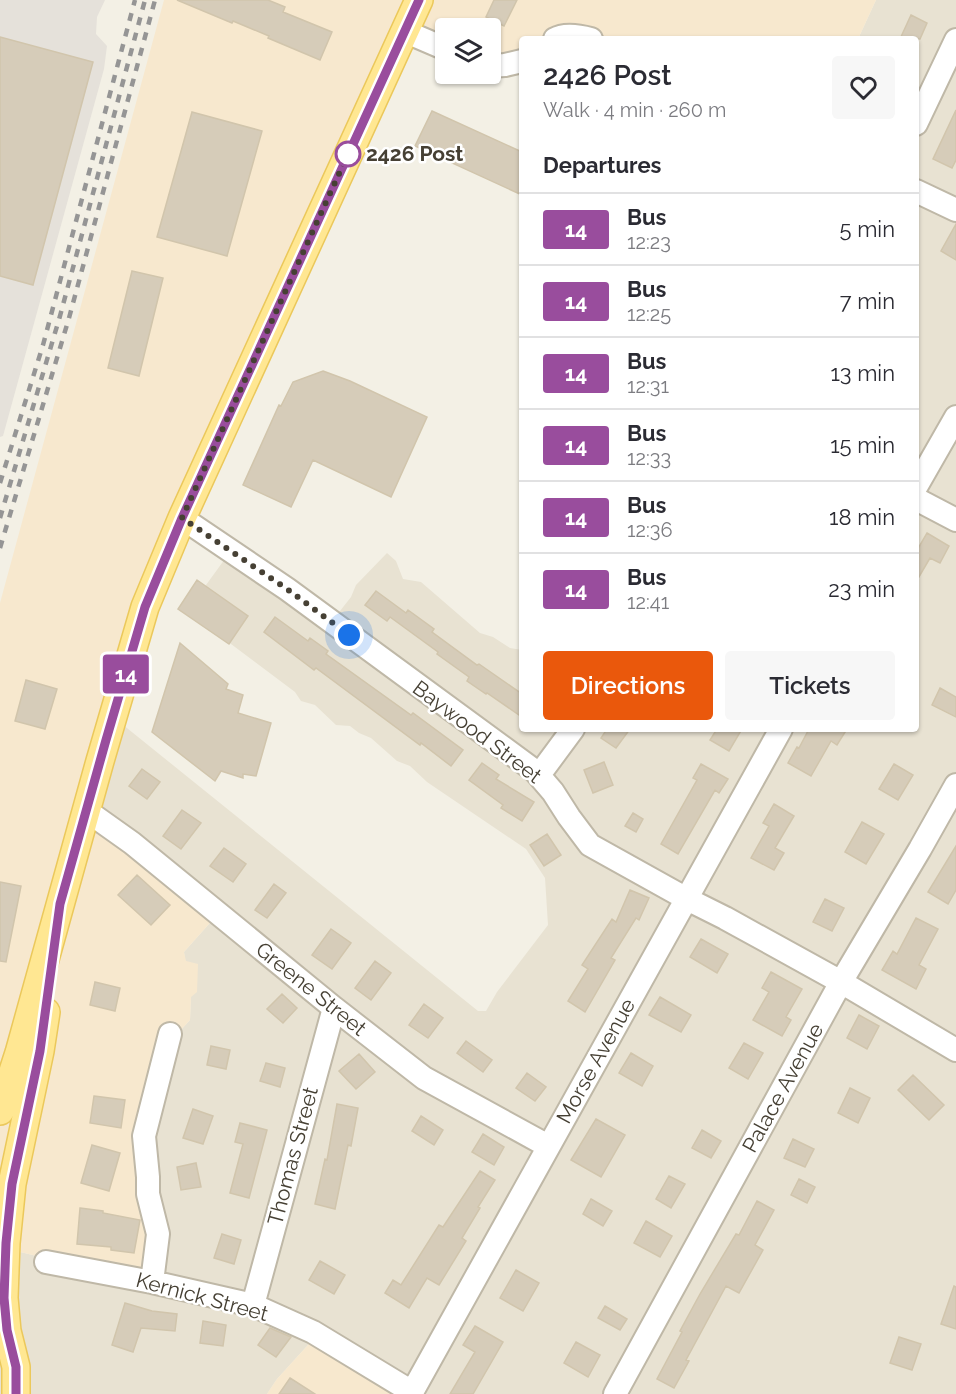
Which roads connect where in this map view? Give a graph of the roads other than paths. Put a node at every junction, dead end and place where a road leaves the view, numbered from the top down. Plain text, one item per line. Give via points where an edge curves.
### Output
1 (419, 0) edge
2 (404, 32) junction
3 (561, 36) edge
4 (581, 36) edge
5 (956, 40) edge
6 (435, 45) edge
7 (519, 62) edge
8 (501, 65) edge
9 (919, 118) edge
10 (919, 192) edge
11 (956, 210) edge
12 (956, 417) edge
13 (919, 482) edge
14 (919, 501) edge
15 (182, 518) junction
16 (956, 520) edge
17 (571, 732) edge
18 (779, 732) edge
19 (539, 775) junction
20 (956, 785) edge
21 (87, 811) junction
22 (687, 899) junction
23 (60, 904) junction
24 (841, 982) junction
25 (334, 1008) junction
26 (170, 1034) dead end
27 (956, 1050) edge
28 (0, 1054) edge
29 (0, 1110) edge
30 (548, 1146) junction
31 (0, 1160) edge
32 (46, 1262) dead end
33 (152, 1282) junction
34 (253, 1305) junction
35 (16, 1367) junction
36 (412, 1393) edge
37 (16, 1394) edge
38 (33, 1394) edge
39 (615, 1394) edge

1 - 2 main road
2 - 6 street
2 - 15 main road
3 - 4 street
5 - 9 street
7 - 8 street
10 - 11 street
12 - 13 street
14 - 16 street
15 - 19 street, Baywood Street via 294,594
15 - 21 main road via 145,607
17 - 19 street
18 - 22 street, Morse Avenue
19 - 22 street, Baywood Street via 590,845
20 - 24 street, Palace Avenue
21 - 23 main road
21 - 25 street, Greene Street via 132,843
22 - 24 street, Baywood Street
22 - 30 street, Morse Avenue
23 - 28 main road
23 - 29 main road
23 - 31 main road
23 - 35 main road via 40,1051 8,1220 4,1298
24 - 27 street, Baywood Street
24 - 39 street, Palace Avenue
25 - 30 street, Greene Street via 424,1078
25 - 34 street, Thomas Street
26 - 33 street via 144,1136 148,1194 158,1234
30 - 36 street, Morse Avenue
32 - 33 street, Kernick Street
33 - 34 street, Kernick Street
34 - 36 street, Kernick Street via 313,1332
35 - 37 main road
35 - 38 main road

